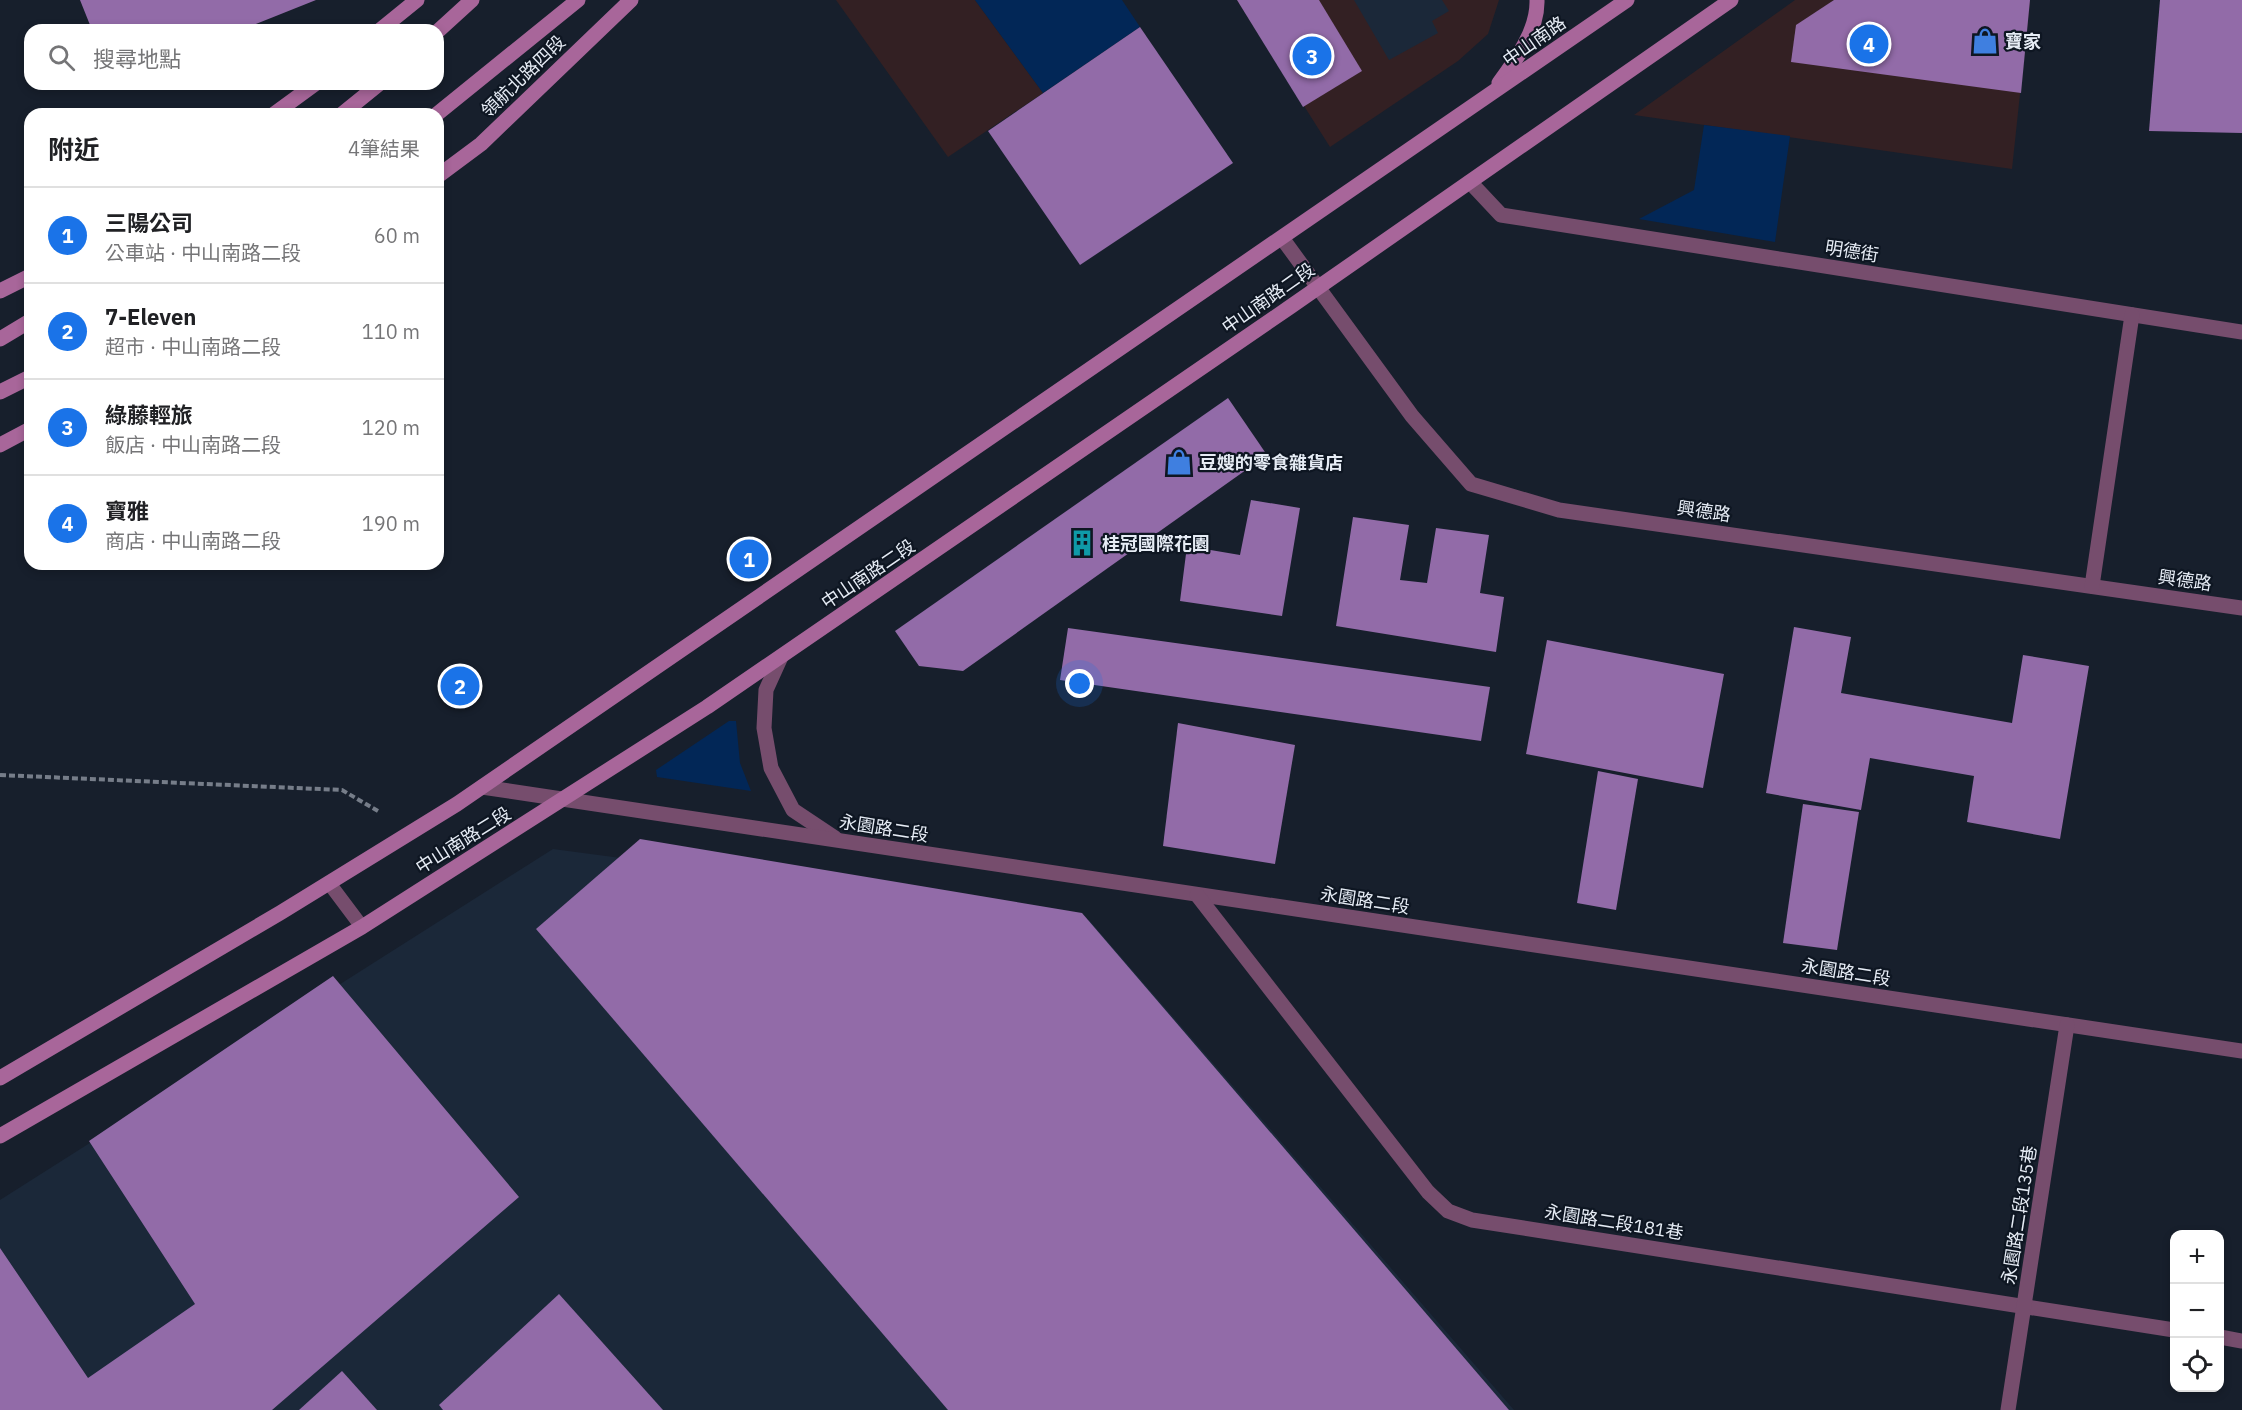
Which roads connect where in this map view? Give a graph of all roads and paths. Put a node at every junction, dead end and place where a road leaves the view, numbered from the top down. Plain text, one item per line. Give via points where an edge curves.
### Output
1 (417, 0) edge
2 (472, 0) edge
3 (578, 0) edge
4 (631, 0) edge
5 (1537, 0) edge
6 (1627, 0) edge
7 (1731, 0) edge
8 (387, 24) edge
9 (444, 26) edge
10 (307, 90) edge
11 (372, 90) edge
12 (1492, 93) junction
13 (282, 108) edge
14 (349, 108) edge
15 (444, 108) edge
16 (444, 172) edge
17 (1470, 182) junction
18 (1282, 238) junction
19 (24, 279) edge
20 (1319, 286) junction
21 (0, 291) edge
22 (2132, 315) junction
23 (24, 325) edge
24 (2242, 332) edge
25 (0, 339) edge
26 (24, 380) edge
27 (0, 392) edge
28 (24, 432) edge
29 (0, 445) edge
30 (2092, 586) junction
31 (2242, 608) edge
32 (781, 657) junction
33 (0, 775) edge
34 (482, 787) junction
35 (564, 800) junction
36 (378, 811) dead end
37 (840, 841) junction
38 (329, 883) junction
39 (1197, 895) junction
40 (362, 927) junction
41 (2067, 1025) junction
42 (2242, 1051) edge
43 (0, 1078) edge
44 (0, 1136) edge
45 (2024, 1306) junction
46 (2170, 1329) edge
47 (2224, 1338) edge
48 (2242, 1341) edge
49 (2008, 1410) edge

1 - 8 main road
2 - 9 main road
3 - 15 main road, 領航北路四段
4 - 16 main road, 領航北路四段 via 481,144
5 - 12 main road via 1521,52
6 - 12 main road, 中山南路
7 - 17 main road, 中山南路二段
10 - 13 main road
11 - 14 main road
12 - 18 main road, 中山南路二段
17 - 20 main road, 中山南路二段
17 - 22 street, 明德街 via 1501,215
18 - 20 street, 興德路
18 - 34 main road, 中山南路二段
19 - 21 main road
20 - 30 street, 興德路 via 1412,416 1471,484 1559,510
20 - 32 main road, 中山南路二段
22 - 24 street, 明德街
22 - 30 street
23 - 25 main road
26 - 27 main road
28 - 29 main road
30 - 31 street, 興德路
32 - 35 main road, 中山南路二段
32 - 37 street via 766,690 764,728 771,768 793,810
33 - 36 path via 342,790
34 - 35 street, 永園路二段
34 - 38 main road, 中山南路二段
35 - 37 street, 永園路二段
35 - 40 main road, 中山南路二段
37 - 39 street, 永園路二段
38 - 40 lane
38 - 43 main road, 中山南路二段
39 - 41 street, 永園路二段
39 - 45 street, 永園路二段181巷 via 1421,1182 1448,1211 1472,1220
40 - 44 main road, 中山南路二段
41 - 42 street, 永園路二段
41 - 45 street, 永園路二段135巷
45 - 46 street, 永園路二段181巷
45 - 49 street, 永園路二段135巷
47 - 48 street

